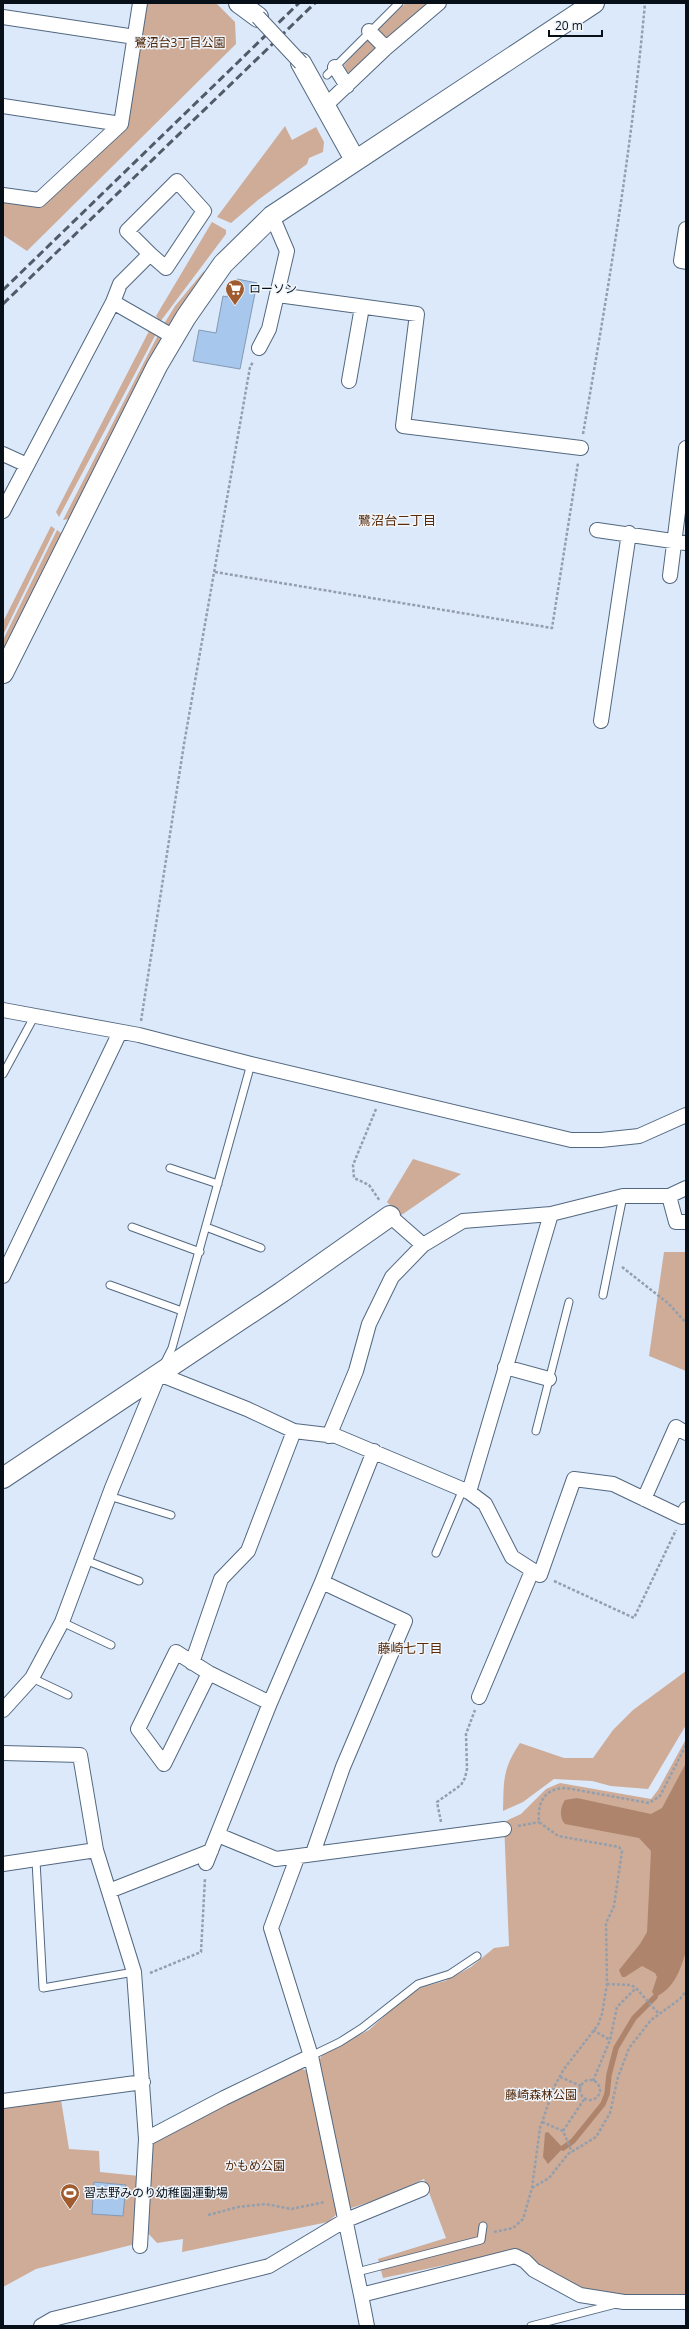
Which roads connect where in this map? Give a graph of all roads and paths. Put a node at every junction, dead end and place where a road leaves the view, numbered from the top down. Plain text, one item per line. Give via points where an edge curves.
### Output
1 (140, 3) edge
2 (399, 3) edge
3 (439, 3) edge
4 (594, 3) edge
5 (645, 3) edge
6 (250, 9) edge
7 (3, 17) edge
8 (369, 31) junction
9 (135, 38) junction
10 (386, 48) junction
11 (301, 63) joint
12 (331, 71) joint
13 (347, 86) junction
14 (326, 105) junction
15 (3, 106) edge
16 (122, 124) junction
17 (355, 160) junction
18 (3, 195) edge
19 (272, 216) junction
20 (686, 229) edge
21 (150, 254) junction
22 (686, 262) edge
23 (278, 295) junction
24 (113, 302) junction
25 (362, 306) junction
26 (174, 337) junction
27 (259, 348) joint
28 (349, 381) dead end
29 (580, 448) junction
30 (686, 448) edge
31 (3, 454) edge
32 (27, 466) junction
33 (3, 511) edge
34 (597, 530) dead end
35 (629, 533) junction
36 (680, 542) edge
37 (215, 572) junction
38 (670, 576) dead end
39 (3, 673) edge
40 (601, 721) dead end
41 (3, 1010) edge
42 (34, 1017) junction
43 (120, 1032) junction
44 (139, 1035) junction
45 (251, 1064) junction
46 (3, 1074) edge
47 (382, 1094) junction
48 (686, 1115) edge
49 (170, 1168) dead end
50 (218, 1184) junction
51 (686, 1188) edge
52 (623, 1196) junction
53 (669, 1196) junction
54 (551, 1214) junction
55 (390, 1216) junction
56 (686, 1222) edge
57 (132, 1227) dead end
58 (206, 1227) junction
59 (423, 1245) junction
60 (261, 1248) dead end
61 (200, 1252) junction
62 (611, 1258) junction
63 (3, 1276) edge
64 (110, 1285) dead end
65 (603, 1294) dead end
66 (569, 1302) dead end
67 (182, 1311) junction
68 (686, 1323) edge
69 (505, 1367) junction
70 (159, 1374) junction
71 (549, 1379) junction
72 (294, 1431) junction
73 (536, 1431) dead end
74 (686, 1432) edge
75 (330, 1436) junction
76 (374, 1451) junction
77 (3, 1478) edge
78 (466, 1490) junction
79 (109, 1496) junction
80 (644, 1499) junction
81 (171, 1515) dead end
82 (685, 1515) edge
83 (436, 1553) dead end
84 (85, 1560) junction
85 (536, 1573) junction
86 (139, 1580) dead end
87 (322, 1582) junction
88 (62, 1622) junction
89 (111, 1645) dead end
90 (192, 1663) junction
91 (209, 1673) junction
92 (32, 1678) junction
93 (68, 1695) dead end
94 (479, 1697) joint
95 (270, 1703) junction
96 (3, 1710) edge
97 (686, 1745) edge
98 (3, 1753) edge
99 (539, 1822) junction
100 (504, 1829) joint
101 (218, 1835) junction
102 (445, 1838) junction
103 (96, 1850) junction
104 (313, 1853) junction
105 (209, 1857) junction
106 (297, 1858) junction
107 (36, 1861) junction
108 (3, 1864) edge
109 (109, 1890) junction
110 (477, 1956) dead end
111 (134, 1976) junction
112 (607, 1984) junction
113 (636, 1988) junction
114 (686, 1991) edge
115 (659, 2014) junction
116 (593, 2030) junction
117 (610, 2040) junction
118 (311, 2056) junction
119 (560, 2077) junction
120 (593, 2080) junction
121 (143, 2082) junction
122 (581, 2086) junction
123 (585, 2098) junction
124 (3, 2101) edge
125 (542, 2122) junction
126 (563, 2131) junction
127 (146, 2139) junction
128 (572, 2152) junction
129 (532, 2188) junction
130 (422, 2189) dead end
131 (339, 2199) junction
132 (208, 2215) dead end
133 (344, 2221) junction
134 (482, 2230) joint
135 (140, 2246) dead end
136 (356, 2272) junction
137 (361, 2295) junction
138 (624, 2302) junction
139 (686, 2302) edge
140 (50, 2324) edge
141 (367, 2326) edge
142 (531, 2326) edge

1 - 9 street
2 - 8 lane
3 - 10 street
4 - 17 street
5 - 29 path via 639,74 599,344
6 - 11 street, bridge
7 - 9 street
8 - 10 street
8 - 12 lane
9 - 16 street
10 - 13 street
11 - 14 street
12 - 13 street
13 - 14 street
14 - 17 street
15 - 16 street
16 - 18 street via 39,200
17 - 19 street
19 - 23 street via 287,251
19 - 26 street via 223,264
20 - 22 street via 681,261
21 - 21 street via 166,268 204,211 177,181 127,230
21 - 24 street via 120,284
23 - 25 street
23 - 27 street via 269,329
24 - 26 street
24 - 32 street
25 - 28 street
25 - 29 street via 417,314 403,426
26 - 39 street via 73,530
27 - 37 path via 250,367
29 - 37 path via 552,628
30 - 36 street
31 - 32 street
32 - 33 street
34 - 35 street
35 - 36 street
35 - 40 street
36 - 38 street
37 - 44 path via 184,744
41 - 42 street
42 - 43 street
42 - 46 lane
43 - 44 street
43 - 63 street
44 - 45 street
45 - 47 street
45 - 50 lane
47 - 48 street via 571,1140 639,1136
47 - 55 path via 353,1165 354,1178 369,1185
49 - 50 lane
50 - 58 lane
51 - 53 street
52 - 53 street
52 - 54 street
52 - 62 lane
53 - 56 street via 676,1222
54 - 59 street via 463,1221
54 - 69 street
55 - 59 street
55 - 70 street
57 - 61 lane
58 - 60 lane
58 - 61 lane
59 - 75 street via 392,1277 372,1318 356,1371
61 - 67 lane
62 - 65 lane
62 - 68 path via 669,1304
64 - 67 lane
66 - 71 lane
67 - 70 lane via 172,1348
69 - 71 street
69 - 78 street
70 - 72 street
70 - 77 street
70 - 79 street
71 - 73 lane
72 - 75 street
72 - 90 street via 248,1551 221,1579
74 - 80 street via 676,1427
75 - 76 street
76 - 78 street
76 - 87 street
78 - 83 lane
78 - 85 street via 486,1504 512,1557
79 - 81 lane
79 - 84 street
80 - 82 street
80 - 85 street via 613,1484 574,1479
82 - 85 path via 634,1618
84 - 86 lane
84 - 88 street
85 - 94 street
87 - 95 street
87 - 104 street via 405,1621 343,1767
88 - 89 lane
88 - 92 street
90 - 91 street
90 - 91 street via 176,1652 138,1728 164,1764
91 - 95 street
92 - 93 lane
92 - 96 street
94 - 102 path via 466,1734 465,1778 462,1785 437,1802
95 - 101 street
97 - 99 path via 655,1801 640,1803 558,1788 546,1794 539,1804
98 - 103 street via 80,1755
99 - 100 path
99 - 112 path via 558,1836 619,1847 622,1851 614,1906 606,1923
100 - 102 street
101 - 105 street
101 - 106 street via 276,1859
102 - 104 street
103 - 107 street
103 - 109 street
104 - 106 street
105 - 109 street
105 - 111 path via 201,1952
106 - 118 street via 271,1928
107 - 108 street
107 - 111 lane via 43,1988
109 - 111 street
110 - 118 lane via 450,1974 418,1984 362,2028
111 - 121 street
112 - 113 path via 631,1985
112 - 116 path via 602,2014
113 - 115 path
113 - 117 path via 617,2007
114 - 115 path via 680,1999
115 - 128 path via 650,2020 629,2048 605,2125 596,2137
116 - 117 path
116 - 119 path
117 - 120 path
118 - 127 street
118 - 131 street
119 - 122 path
119 - 125 path
120 - 122 path via 586,2081
120 - 123 path via 599,2088 598,2095 592,2099
121 - 124 street
121 - 127 street
122 - 123 path via 581,2093
123 - 126 path
125 - 126 path
125 - 129 path via 536,2148
126 - 128 path
127 - 135 street
128 - 129 path via 549,2178
129 - 134 path via 523,2219 517,2226
130 - 133 street
131 - 132 path via 291,2208 266,2204 238,2207
131 - 133 street
133 - 136 street
133 - 140 street via 269,2266
134 - 136 lane via 481,2240
136 - 137 street
137 - 138 street via 515,2256 534,2270 580,2295
137 - 141 street
138 - 139 street
138 - 142 lane

